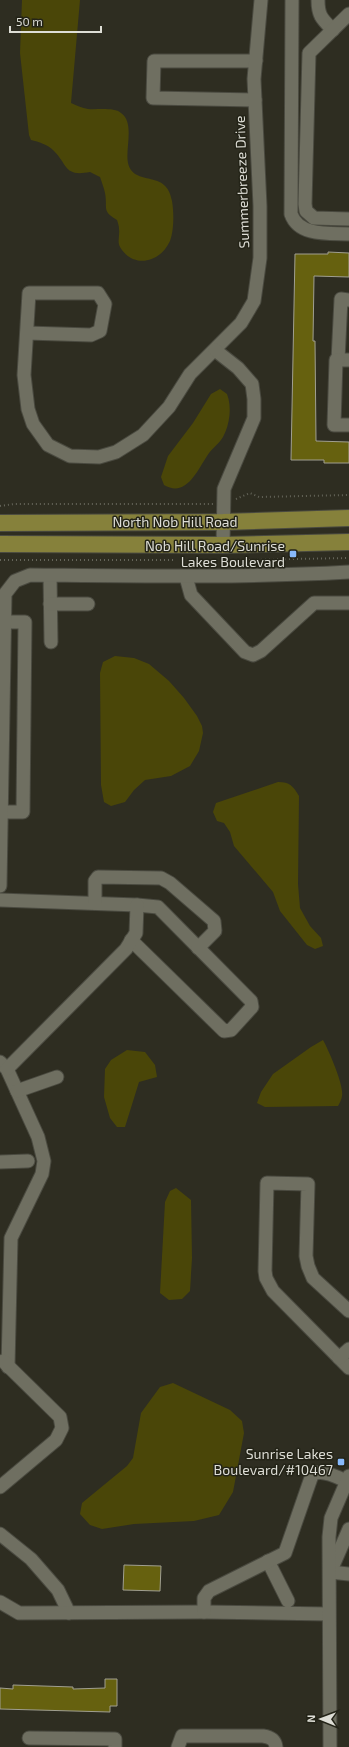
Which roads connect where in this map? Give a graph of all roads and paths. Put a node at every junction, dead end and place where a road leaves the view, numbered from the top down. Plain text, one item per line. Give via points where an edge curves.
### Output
1 (261, 0) edge
2 (292, 0) edge
3 (318, 0) edge
4 (349, 14) edge
5 (333, 30) junction
6 (292, 57) junction
7 (309, 57) junction
8 (256, 61) junction
9 (255, 100) junction
10 (290, 178) junction
11 (306, 178) junction
12 (349, 219) edge
13 (349, 234) edge
14 (349, 300) edge
15 (27, 333) junction
16 (215, 350) junction
17 (344, 360) edge
18 (349, 425) edge
19 (349, 495) edge
20 (224, 504) junction
21 (0, 506) edge
22 (349, 518) edge
23 (223, 522) junction
24 (0, 523) edge
25 (349, 542) edge
26 (0, 544) edge
27 (223, 545) junction
28 (349, 558) edge
29 (293, 559) dead end
30 (349, 572) edge
31 (50, 576) junction
32 (186, 577) junction
33 (349, 603) edge
34 (50, 604) junction
35 (88, 604) dead end
36 (4, 622) junction
37 (51, 642) dead end
38 (1, 812) junction
39 (0, 886) edge
40 (0, 900) edge
41 (95, 904) junction
42 (137, 905) junction
43 (131, 940) junction
44 (198, 948) junction
45 (3, 1066) edge
46 (57, 1077) dead end
47 (17, 1091) junction
48 (28, 1161) dead end
49 (0, 1162) edge
50 (349, 1311) edge
51 (349, 1349) edge
52 (339, 1358) junction
53 (4, 1362) edge
54 (349, 1368) edge
55 (348, 1478) edge
56 (0, 1487) edge
57 (349, 1529) edge
58 (0, 1534) edge
59 (268, 1561) junction
60 (330, 1572) junction
61 (349, 1574) edge
62 (288, 1601) dead end
63 (0, 1602) edge
64 (204, 1612) junction
65 (69, 1613) junction
66 (328, 1614) junction
67 (29, 1738) dead end
68 (115, 1747) edge
69 (178, 1747) edge
70 (276, 1747) edge
71 (330, 1747) edge

1 - 8 street, Summerbreeze Drive
2 - 6 street
3 - 5 street via 320,17
4 - 5 street
5 - 7 street via 309,53
6 - 7 street
6 - 10 street
7 - 11 street
8 - 9 street, Summerbreeze Drive
8 - 9 street via 154,61 153,83 153,98
9 - 16 street, Summerbreeze Drive via 260,258 254,301 241,323
10 - 11 street
10 - 13 street via 291,214 301,228 314,233
11 - 12 street via 305,204 309,215 318,219
14 - 17 street via 341,299
15 - 15 street, Summerbreeze Drive via 91,335 100,331 106,304 98,294 28,293
15 - 16 street, Summerbreeze Drive via 24,375 28,409 33,424 48,445 70,456 99,456 116,452 143,435 168,407 190,374
16 - 20 street via 238,368 252,384 254,399 254,418 224,488
17 - 18 street via 336,360 334,425
19 - 20 path via 259,498 250,493
20 - 21 path
20 - 23 street
22 - 23 main road, North Nob Hill Road
23 - 24 main road, North Nob Hill Road
23 - 27 street
25 - 27 main road, North Nob Hill Road
26 - 27 main road, North Nob Hill Road
28 - 29 path
30 - 32 street
31 - 32 street
31 - 34 street
31 - 36 street via 30,576 15,581 4,594
32 - 33 street via 191,595 245,652 253,655 261,651 314,603
34 - 35 street
34 - 37 street
36 - 38 street
36 - 38 street via 25,622 23,812
38 - 39 street
40 - 41 street
41 - 42 street
41 - 44 street via 95,881 98,877 161,878 214,921 215,931
42 - 43 street via 136,933
42 - 44 street via 158,907
43 - 44 street via 224,1031 231,1030 252,1007 251,1001
43 - 45 street via 126,948
45 - 47 street
46 - 47 street
47 - 53 street via 38,1137 44,1161 42,1174 11,1238
48 - 49 street
50 - 52 street via 313,1278 308,1266 308,1184 267,1183 266,1278 273,1291
51 - 52 street
52 - 54 street
53 - 56 street via 60,1417 62,1428 56,1440
55 - 59 street via 315,1472 312,1475 285,1553
55 - 60 street via 331,1518
57 - 60 street
58 - 65 street via 31,1559 58,1590
59 - 62 street
59 - 64 street via 209,1591 204,1598
60 - 61 street
60 - 66 street
63 - 65 street via 19,1613
64 - 65 street
64 - 66 street
66 - 71 street
67 - 68 street via 116,1739
69 - 70 street via 182,1736 263,1736 273,1740

